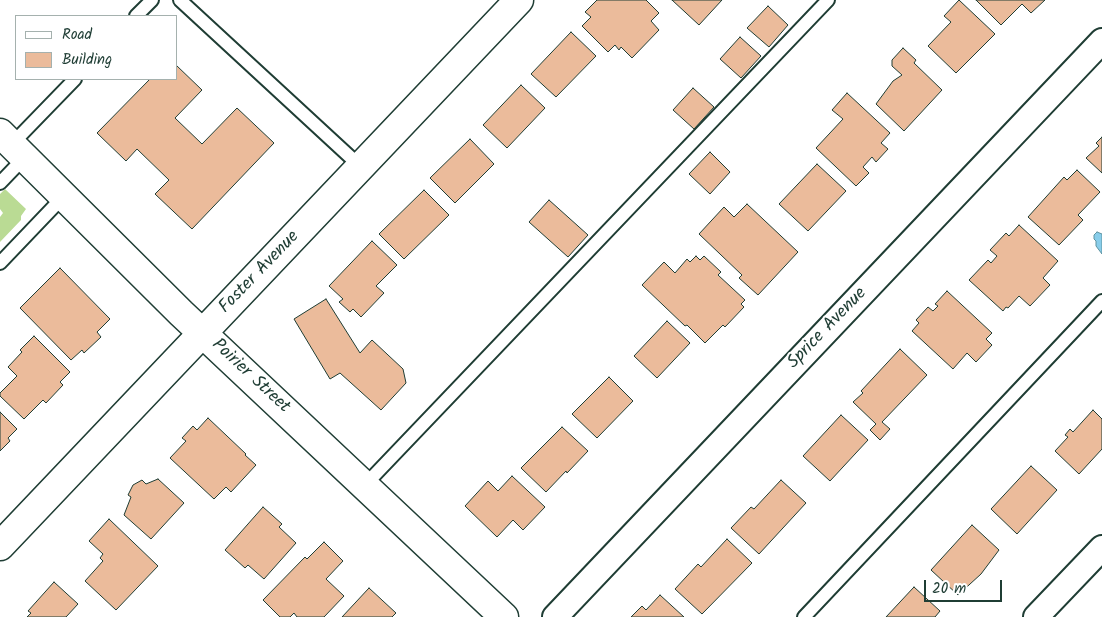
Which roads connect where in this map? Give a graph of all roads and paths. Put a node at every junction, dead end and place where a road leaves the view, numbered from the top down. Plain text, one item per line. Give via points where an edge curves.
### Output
1 (152, 0) edge
2 (180, 0) edge
3 (520, 0) edge
4 (828, 0) edge
5 (137, 15) edge
6 (1102, 40) edge
7 (74, 80) edge
8 (12, 145) edge
9 (360, 167) junction
10 (0, 183) edge
11 (64, 196) junction
12 (0, 263) edge
13 (1102, 301) edge
14 (203, 332) junction
15 (365, 485) junction
16 (0, 546) edge
17 (1102, 548) edge
18 (504, 617) edge
19 (555, 617) edge
20 (804, 617) edge
21 (1036, 617) edge

1 - 5 lane
2 - 9 lane
3 - 9 street, Foster Avenue
4 - 15 lane
6 - 19 street, Sprice Avenue
7 - 8 lane
8 - 10 lane
8 - 11 street, Poirier Street
9 - 14 street, Foster Avenue
11 - 12 lane
11 - 14 street, Poirier Street
13 - 20 lane
14 - 15 street, Poirier Street
14 - 16 street, Foster Avenue
15 - 18 street, Poirier Street
17 - 21 street

